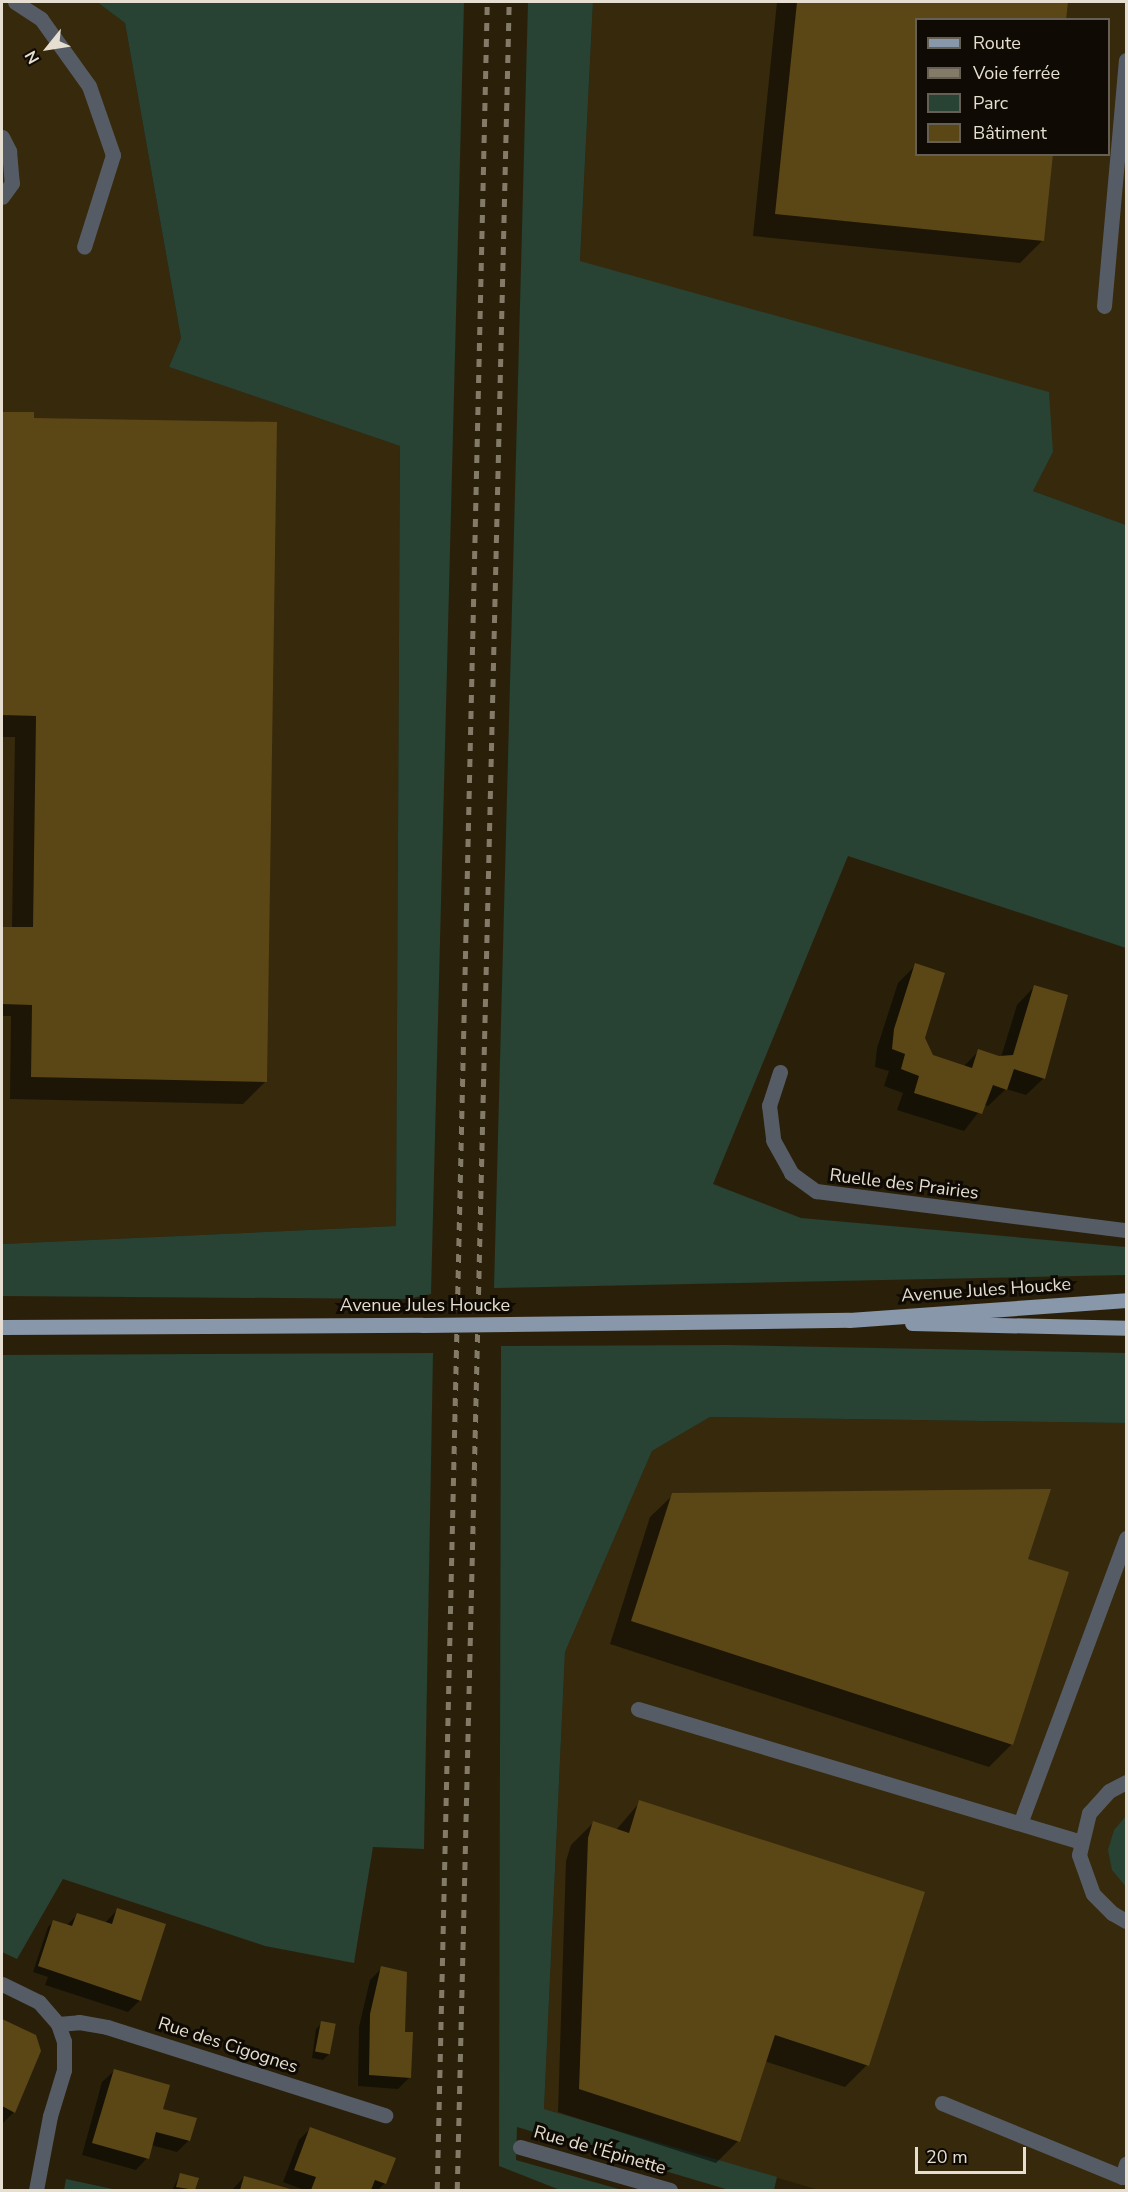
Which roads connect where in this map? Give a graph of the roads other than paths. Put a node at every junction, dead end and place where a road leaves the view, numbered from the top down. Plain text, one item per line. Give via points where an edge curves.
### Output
1 (15, 2) edge
2 (1126, 60) edge
3 (2, 137) edge
4 (2, 197) edge
5 (84, 247) dead end
6 (1104, 306) dead end
7 (780, 1072) dead end
8 (1126, 1230) edge
9 (1126, 1300) edge
10 (849, 1320) junction
11 (2, 1327) edge
12 (1126, 1328) edge
13 (1126, 1538) edge
14 (638, 1709) dead end
15 (1126, 1782) edge
16 (1021, 1821) junction
17 (1080, 1842) junction
18 (1126, 1921) edge
19 (2, 1984) edge
20 (58, 2024) junction
21 (942, 2103) dead end
22 (385, 2115) dead end
23 (520, 2147) dead end
24 (1126, 2164) edge
25 (36, 2190) edge
26 (670, 2190) edge

1 - 5 street via 41,19 88,86 113,155
2 - 6 street
3 - 4 street via 9,151 12,183
7 - 8 street, Ruelle des Prairies via 769,1105 773,1140 791,1173 816,1191
9 - 10 main road, Avenue Jules Houcke
10 - 11 main road, Avenue Jules Houcke, bridge
10 - 12 main road, Avenue Jules Houcke
13 - 16 street
14 - 16 street
15 - 17 street via 1089,1813
16 - 17 street
17 - 18 street via 1082,1869 1093,1894
19 - 20 street via 39,2002
20 - 22 street, Rue des Cigognes via 107,2026
20 - 25 street via 64,2041 64,2070 50,2116
21 - 24 street via 1122,2177
23 - 26 street, Rue de l'Épinette

